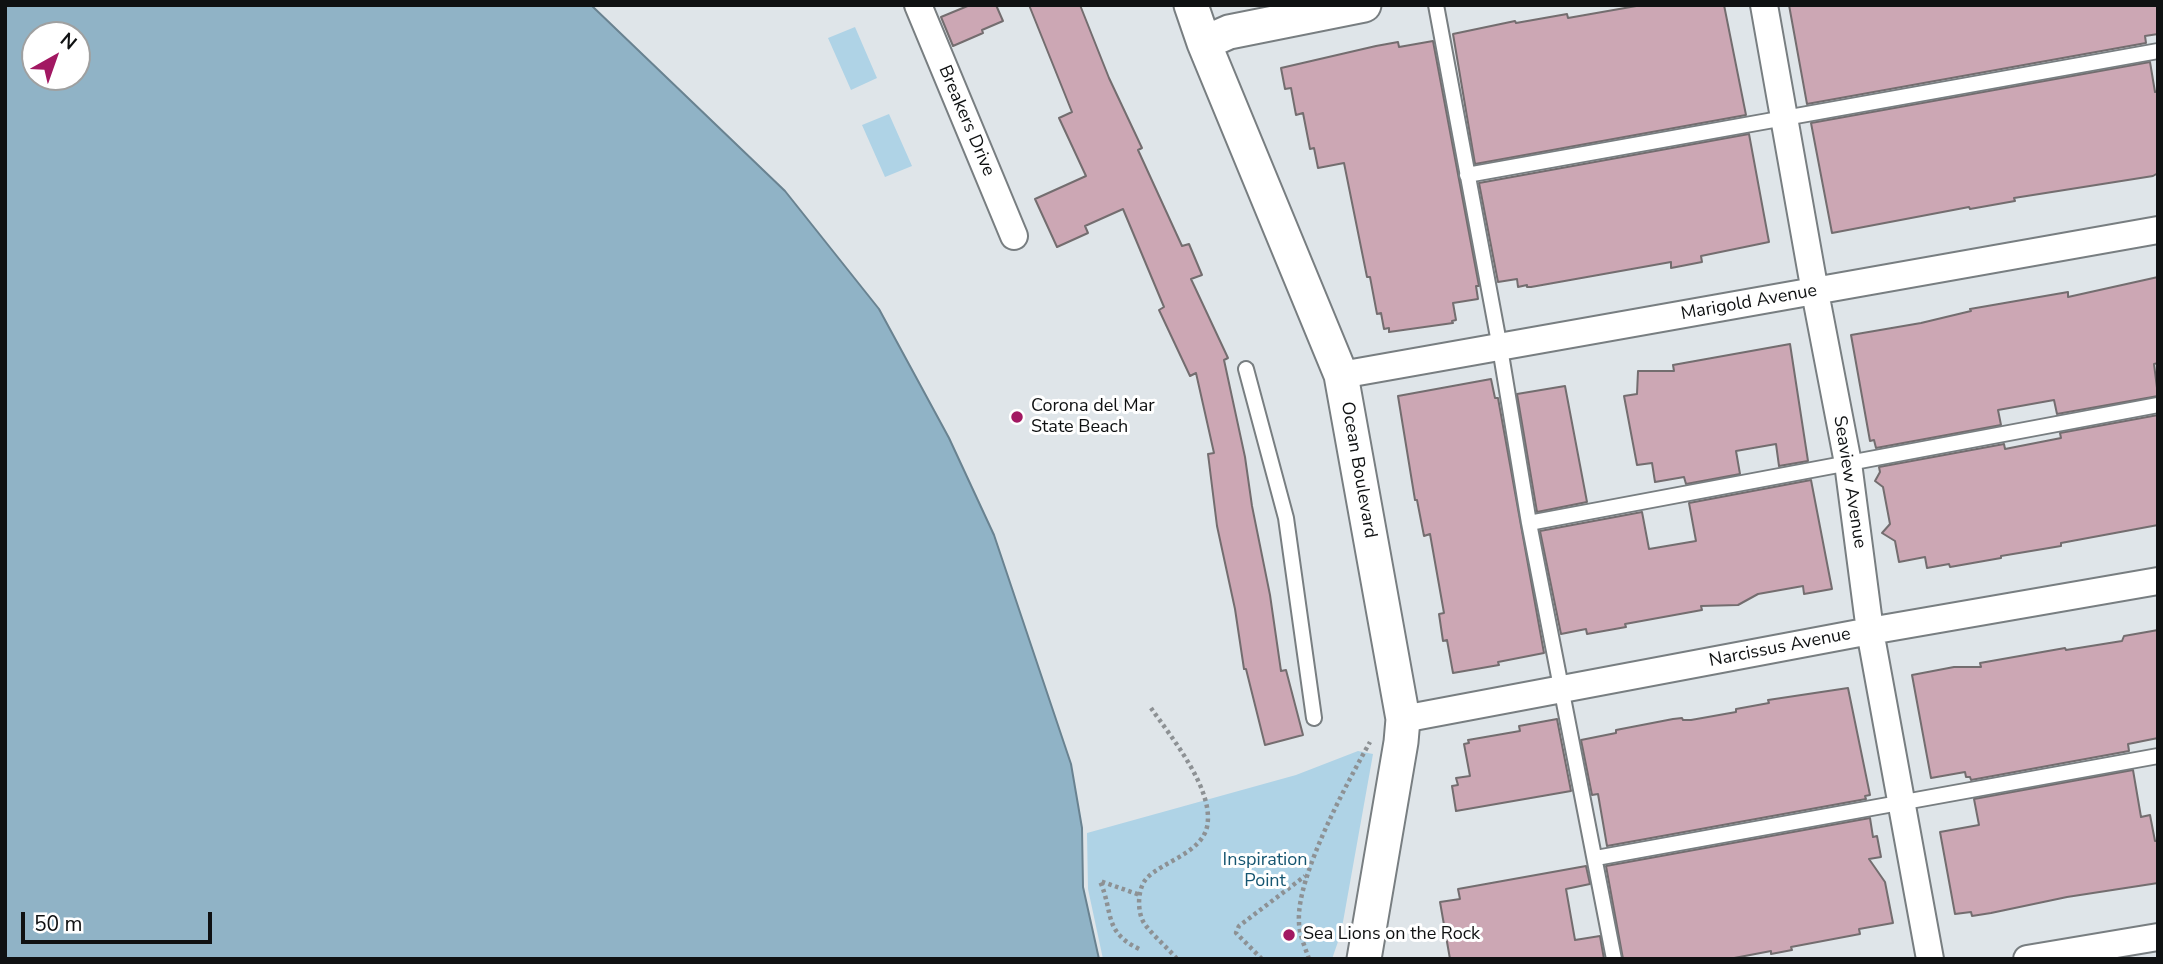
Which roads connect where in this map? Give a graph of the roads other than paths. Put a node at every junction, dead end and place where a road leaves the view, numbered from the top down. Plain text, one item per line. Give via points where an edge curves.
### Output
1 (918, 5) edge
2 (1191, 5) edge
3 (1364, 5) edge
4 (1436, 5) edge
5 (1763, 5) edge
6 (1204, 43) junction
7 (2158, 51) edge
8 (1785, 118) junction
9 (1467, 175) junction
10 (2158, 230) edge
11 (1014, 236) dead end
12 (1815, 292) junction
13 (1500, 348) junction
14 (1247, 369) dead end
15 (1341, 375) junction
16 (2158, 405) edge
17 (1848, 463) junction
18 (1529, 523) junction
19 (2158, 582) edge
20 (1870, 631) junction
21 (1562, 689) junction
22 (1314, 719) dead end
23 (1403, 719) junction
24 (2158, 756) edge
25 (1902, 801) junction
26 (1596, 858) junction
27 (2158, 937) edge
28 (1364, 959) edge
29 (1614, 959) edge
30 (1930, 959) edge
31 (2027, 959) edge

1 - 11 street, Breakers Drive
2 - 6 street, Ocean Boulevard
3 - 6 street via 1229,32
4 - 9 lane
5 - 8 street, Seaview Avenue
6 - 15 street, Ocean Boulevard
7 - 8 lane
8 - 9 lane
8 - 12 street, Seaview Avenue
9 - 13 lane
10 - 12 street, Marigold Avenue
12 - 13 street, Marigold Avenue
12 - 17 street, Seaview Avenue
13 - 15 street, Marigold Avenue
13 - 18 lane
14 - 22 lane via 1286,518
15 - 23 street, Ocean Boulevard
16 - 17 lane
17 - 18 lane
17 - 20 street, Seaview Avenue
18 - 21 lane
19 - 20 street, Narcissus Avenue
20 - 21 street, Narcissus Avenue
20 - 25 street, Seaview Avenue
21 - 23 street, Narcissus Avenue
21 - 26 lane
23 - 28 street, Ocean Boulevard
24 - 25 lane
25 - 26 lane
25 - 30 street, Seaview Avenue
26 - 29 lane
27 - 31 street

